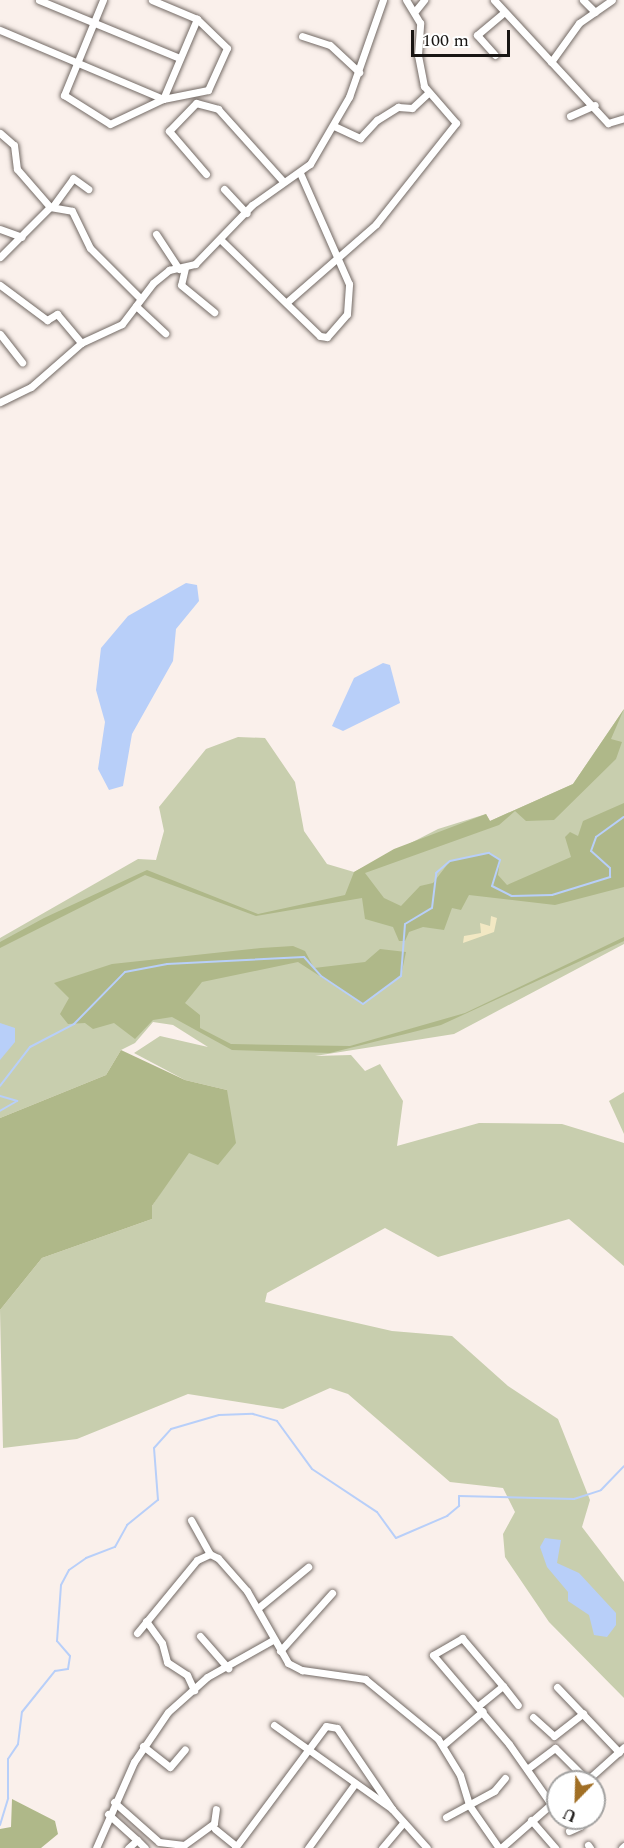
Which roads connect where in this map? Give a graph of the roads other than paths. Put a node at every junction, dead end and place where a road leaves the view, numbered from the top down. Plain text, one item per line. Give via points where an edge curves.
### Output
1 (39, 0) edge
2 (103, 0) edge
3 (152, 0) edge
4 (383, 0) edge
5 (406, 0) edge
6 (424, 0) edge
7 (494, 0) edge
8 (583, 0) edge
9 (612, 0) edge
10 (416, 10) junction
11 (595, 12) junction
12 (504, 13) junction
13 (197, 19) junction
14 (94, 22) junction
15 (0, 30) edge
16 (302, 36) dead end
17 (495, 55) dead end
18 (180, 58) junction
19 (551, 62) junction
20 (78, 63) junction
21 (359, 72) junction
22 (428, 93) junction
23 (163, 99) junction
24 (595, 105) junction
25 (570, 116) dead end
26 (624, 118) edge
27 (334, 126) junction
28 (0, 133) edge
29 (300, 172) junction
30 (206, 174) dead end
31 (282, 180) junction
32 (88, 189) dead end
33 (224, 189) dead end
34 (52, 207) junction
35 (246, 213) junction
36 (0, 229) edge
37 (156, 234) dead end
38 (22, 237) junction
39 (222, 241) junction
40 (0, 257) edge
41 (338, 257) junction
42 (182, 269) junction
43 (0, 285) edge
44 (140, 298) junction
45 (287, 302) junction
46 (136, 306) junction
47 (214, 312) dead end
48 (165, 333) dead end
49 (0, 334) edge
50 (81, 343) junction
51 (22, 362) dead end
52 (2, 399) edge
53 (191, 1520) dead end
54 (207, 1555) junction
55 (308, 1567) dead end
56 (332, 1593) dead end
57 (258, 1608) junction
58 (146, 1621) junction
59 (137, 1633) dead end
60 (201, 1636) dead end
61 (273, 1640) junction
62 (280, 1651) junction
63 (228, 1668) junction
64 (503, 1686) junction
65 (557, 1687) dead end
66 (194, 1690) junction
67 (518, 1705) dead end
68 (480, 1709) junction
69 (583, 1713) junction
70 (533, 1717) dead end
71 (274, 1725) dead end
72 (443, 1745) junction
73 (143, 1746) junction
74 (185, 1749) dead end
75 (622, 1750) edge
76 (306, 1751) junction
77 (527, 1769) junction
78 (576, 1770) edge
79 (599, 1770) edge
80 (505, 1778) dead end
81 (354, 1785) junction
82 (546, 1791) edge
83 (114, 1802) junction
84 (469, 1805) junction
85 (216, 1809) dead end
86 (392, 1809) junction
87 (546, 1809) edge
88 (108, 1814) junction
89 (446, 1817) dead end
90 (531, 1820) junction
91 (403, 1823) junction
92 (215, 1829) dead end
93 (136, 1840) junction
94 (235, 1847) edge
95 (96, 1848) edge
96 (128, 1848) edge
97 (145, 1848) edge
98 (308, 1848) edge
99 (382, 1848) edge
100 (427, 1848) edge
101 (500, 1848) edge
102 (555, 1848) edge

1 - 14 street
2 - 14 street
3 - 13 street
4 - 21 street
5 - 10 street
6 - 10 street
7 - 12 street
8 - 11 street
9 - 11 street
10 - 22 street via 422,34 419,67
11 - 19 street via 579,23
12 - 17 street via 477,35
12 - 19 street
13 - 18 street
13 - 23 street via 227,48 208,90
14 - 18 street
14 - 20 street
15 - 20 street
16 - 21 street via 330,45
18 - 23 street
19 - 24 street
20 - 23 street
20 - 23 street via 64,98 102,122 119,124
21 - 27 street
22 - 27 street via 412,108 398,107 377,120 360,138
22 - 41 street via 456,123 376,224
24 - 25 street
24 - 26 street via 610,124
27 - 29 street
28 - 34 street via 14,145 18,169
29 - 31 street
29 - 41 street
30 - 31 street via 169,131 196,103 218,109
31 - 35 street
32 - 34 street via 71,179
33 - 35 street
34 - 38 street
34 - 44 street via 72,211 90,248
35 - 39 street
36 - 38 street
37 - 42 street
38 - 40 street
39 - 42 street
39 - 45 street
41 - 45 street
41 - 45 street via 351,298 347,314 327,337 320,336
42 - 44 street via 165,273
42 - 47 street via 181,285
43 - 50 street via 47,320 57,314
44 - 46 street
46 - 48 street
46 - 50 street via 113,331
49 - 51 street
50 - 52 street
53 - 54 street
54 - 57 street via 230,1569
54 - 58 street
55 - 57 street
56 - 62 street
57 - 61 street
58 - 59 street
58 - 66 street via 167,1662 187,1675
60 - 63 street
61 - 62 street
61 - 63 street
62 - 72 street via 302,1670 365,1679
63 - 66 street via 207,1677
64 - 67 street
64 - 68 street
64 - 68 street via 460,1638 433,1655
65 - 69 street
66 - 73 street via 168,1712
68 - 72 street
68 - 77 street
69 - 70 street via 554,1736
69 - 75 street
71 - 76 street
72 - 84 street
73 - 74 street via 170,1767
73 - 83 street
75 - 79 street
76 - 81 street
76 - 86 street via 326,1726 337,1728
76 - 94 street
77 - 78 street via 555,1748
77 - 82 street
80 - 84 street
81 - 86 street
81 - 98 street
83 - 85 street via 159,1842 184,1845 214,1823
83 - 88 street
84 - 89 street
84 - 101 street
86 - 91 street
87 - 90 street
88 - 93 street
88 - 95 street
90 - 101 street
90 - 102 street
91 - 99 street
91 - 100 street
92 - 94 street
93 - 96 street
93 - 97 street

